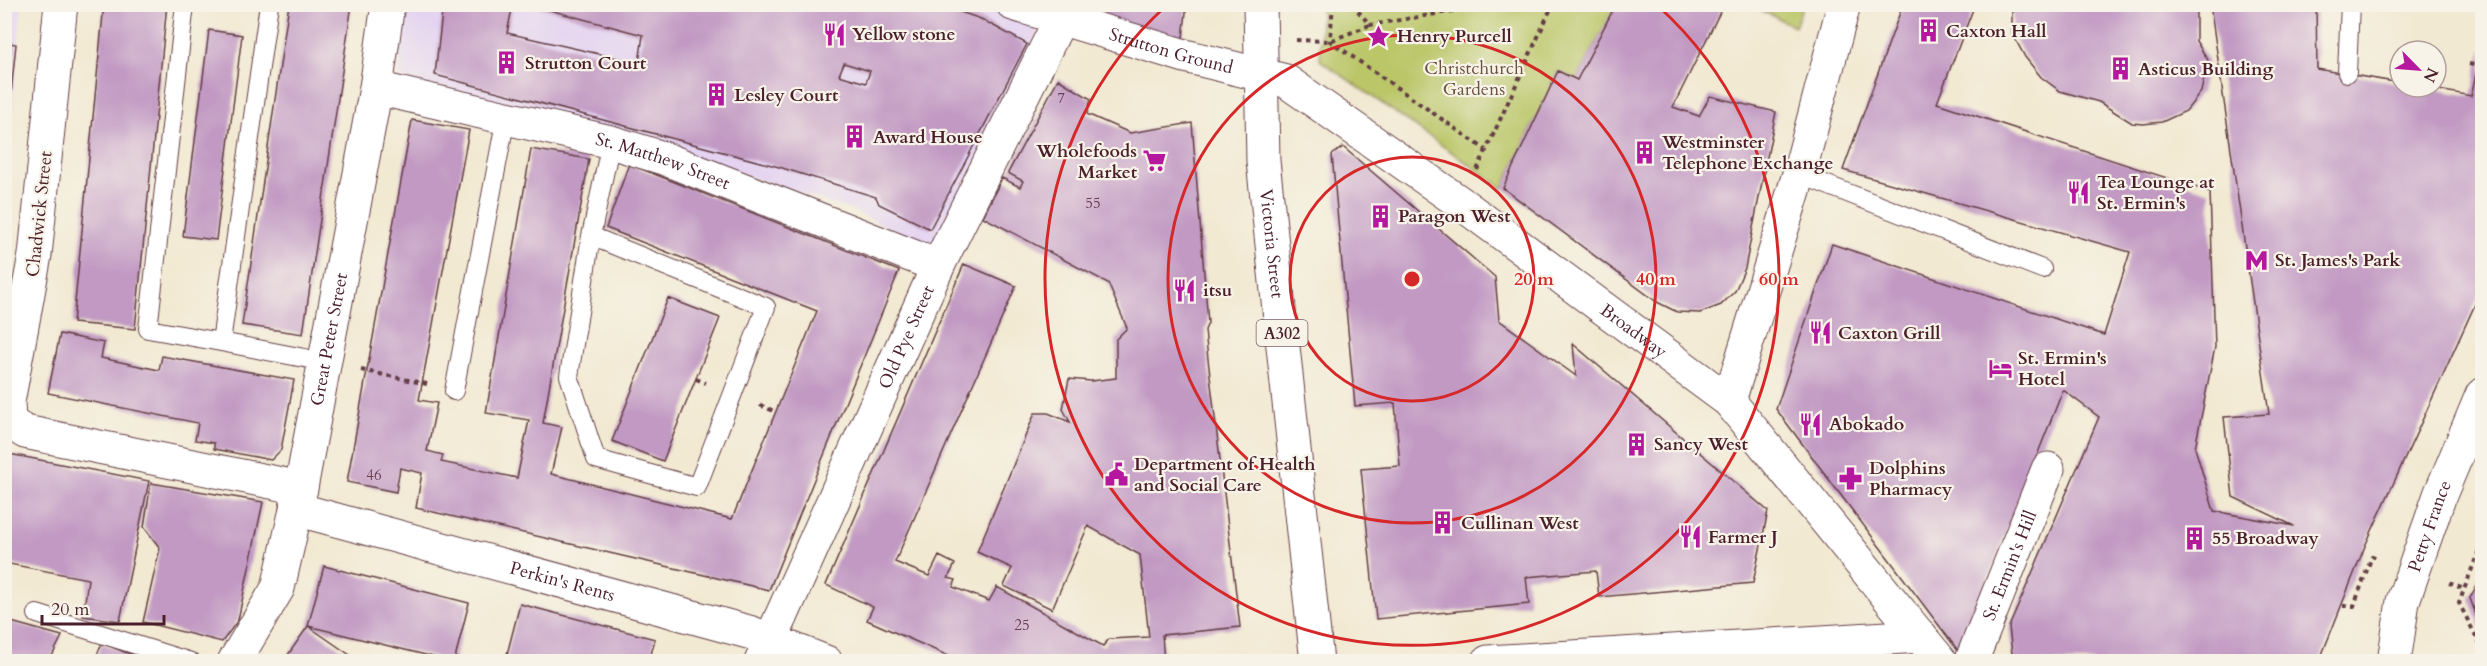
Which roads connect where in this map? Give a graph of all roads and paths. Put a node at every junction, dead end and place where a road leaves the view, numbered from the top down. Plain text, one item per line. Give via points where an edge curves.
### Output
1 (61, 4) edge
2 (186, 4) edge
3 (269, 4) edge
4 (387, 4) edge
5 (1013, 4) edge
6 (1260, 4) edge
7 (1333, 4) edge
8 (1352, 4) edge
9 (1495, 4) edge
10 (1553, 4) edge
11 (1844, 4) edge
12 (2350, 4) edge
13 (1061, 18) junction
14 (1370, 25) junction
15 (1295, 40) dead end
16 (1330, 41) junction
17 (2469, 64) dead end
18 (2478, 66) dead end
19 (2347, 73) dead end
20 (1261, 74) junction
21 (376, 88) junction
22 (506, 117) junction
23 (611, 142) junction
24 (1486, 150) junction
25 (1799, 174) junction
26 (1462, 204) junction
27 (591, 236) junction
28 (938, 266) junction
29 (2042, 269) dead end
30 (221, 342) junction
31 (325, 362) junction
32 (366, 372) dead end
33 (422, 383) dead end
34 (454, 391) dead end
35 (2482, 395) edge
36 (1729, 401) junction
37 (7, 423) edge
38 (2048, 469) dead end
39 (298, 498) junction
40 (2482, 542) edge
41 (2379, 558) dead end
42 (2446, 582) dead end
43 (2464, 589) junction
44 (2343, 606) dead end
45 (37, 614) dead end
46 (1921, 636) junction
47 (2482, 648) edge
48 (766, 650) edge
49 (191, 662) edge
50 (234, 662) edge
51 (826, 662) edge
52 (1317, 662) edge
53 (1488, 662) edge
54 (1941, 662) edge
55 (1971, 662) edge
56 (2394, 662) edge

1 - 37 street, Chadwick Street via 35,255
2 - 30 lane via 148,328
3 - 30 lane
4 - 21 street, Great Peter Street
5 - 13 street, Strutton Ground
6 - 20 street, Victoria Street / A302
7 - 16 path
8 - 14 path
9 - 14 path
10 - 24 path
11 - 25 street
12 - 19 lane
13 - 20 street, Strutton Ground via 1185,56
13 - 28 street, Old Pye Street
14 - 16 path
15 - 16 path
16 - 24 path
17 - 18 path
20 - 26 street, Broadway via 1296,87
20 - 52 street, Victoria Street / A302 via 1263,161
21 - 22 street, St. Matthew Street
21 - 31 street, Great Peter Street
22 - 23 street, St. Matthew Street
22 - 34 lane
23 - 27 lane
23 - 28 street, St. Matthew Street via 663,158
24 - 26 path
25 - 29 lane
25 - 36 street
26 - 36 street, Broadway
27 - 27 lane via 568,376 596,459 698,487 766,307
28 - 48 street, Old Pye Street
30 - 31 lane
31 - 39 street, Great Peter Street
32 - 33 path
35 - 56 street, Petty France via 2440,495 2403,601
36 - 46 street, Broadway
37 - 39 street, Chadwick Street via 26,432
38 - 55 street, St. Ermin's Hill
39 - 48 street, Perkin's Rents
39 - 50 street, Great Peter Street via 278,588
40 - 43 path
41 - 44 path via 2372,556 2354,606
42 - 43 path
43 - 47 path via 2459,603
45 - 49 lane
46 - 53 street
46 - 54 street, Broadway
48 - 51 street, Perkin's Rents

